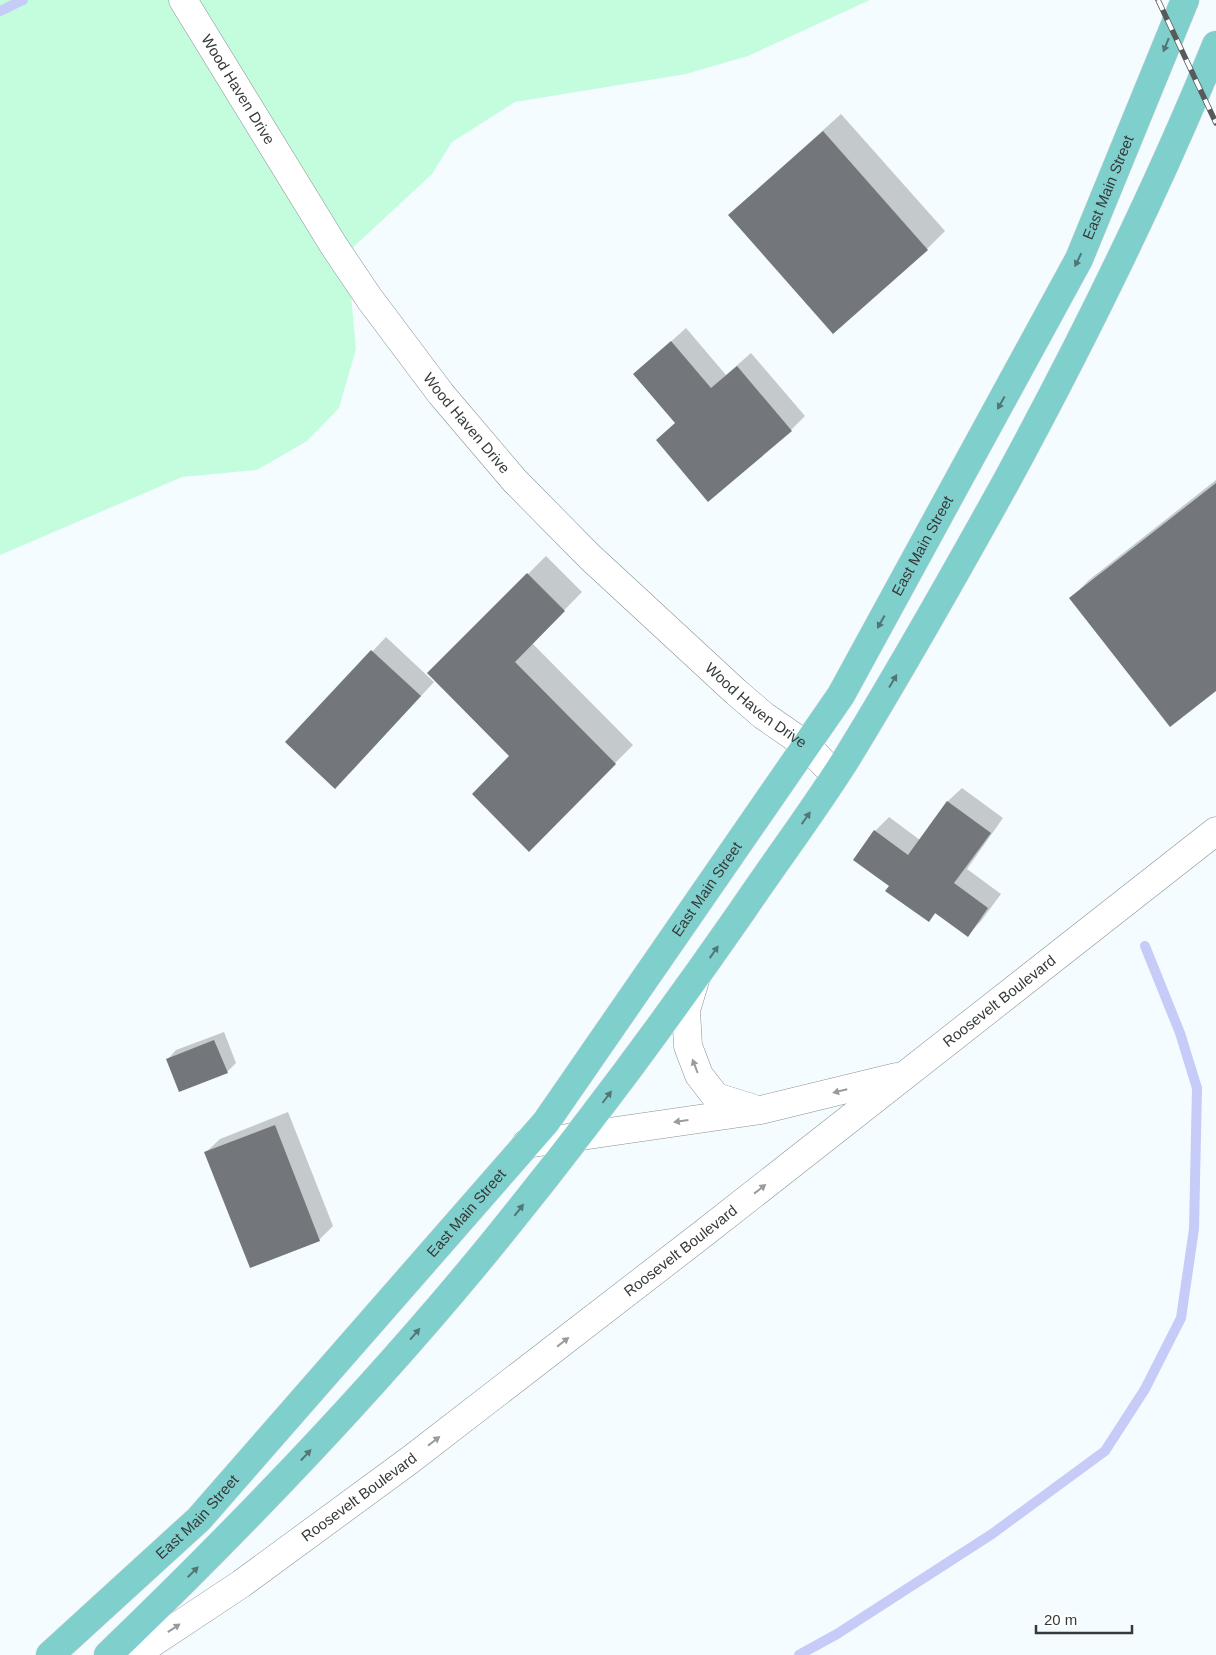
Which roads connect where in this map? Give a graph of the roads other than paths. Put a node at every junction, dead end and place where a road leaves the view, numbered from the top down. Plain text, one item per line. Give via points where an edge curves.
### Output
1 (183, 0) edge
2 (1186, 0) edge
3 (1216, 45) edge
4 (806, 745) junction
5 (835, 775) junction
6 (1216, 830) edge
7 (697, 976) junction
8 (904, 1075) junction
9 (761, 1110) junction
10 (578, 1136) junction
11 (526, 1144) junction
12 (50, 1655) edge
13 (108, 1655) edge
14 (134, 1655) edge

1 - 4 street, Wood Haven Drive via 334,246 441,394 515,480 590,557 736,692
2 -> 4 main road, East Main Street via 1079,259 841,695
5 -> 3 main road via 940,604 1055,392 1113,277
4 - 5 street, Wood Haven Drive
4 - 11 main road, East Main Street via 546,1122
7 -> 5 main road
6 - 8 street, Roosevelt Boulevard
9 -> 7 street via 716,1097 699,1075 688,1046 686,1010
10 -> 7 main road
8 -> 9 street
14 -> 8 street, Roosevelt Boulevard via 241,1584 410,1460
9 -> 10 street
10 - 11 street
13 -> 10 main road via 270,1494 383,1372 493,1244
11 - 12 main road, East Main Street via 199,1519

